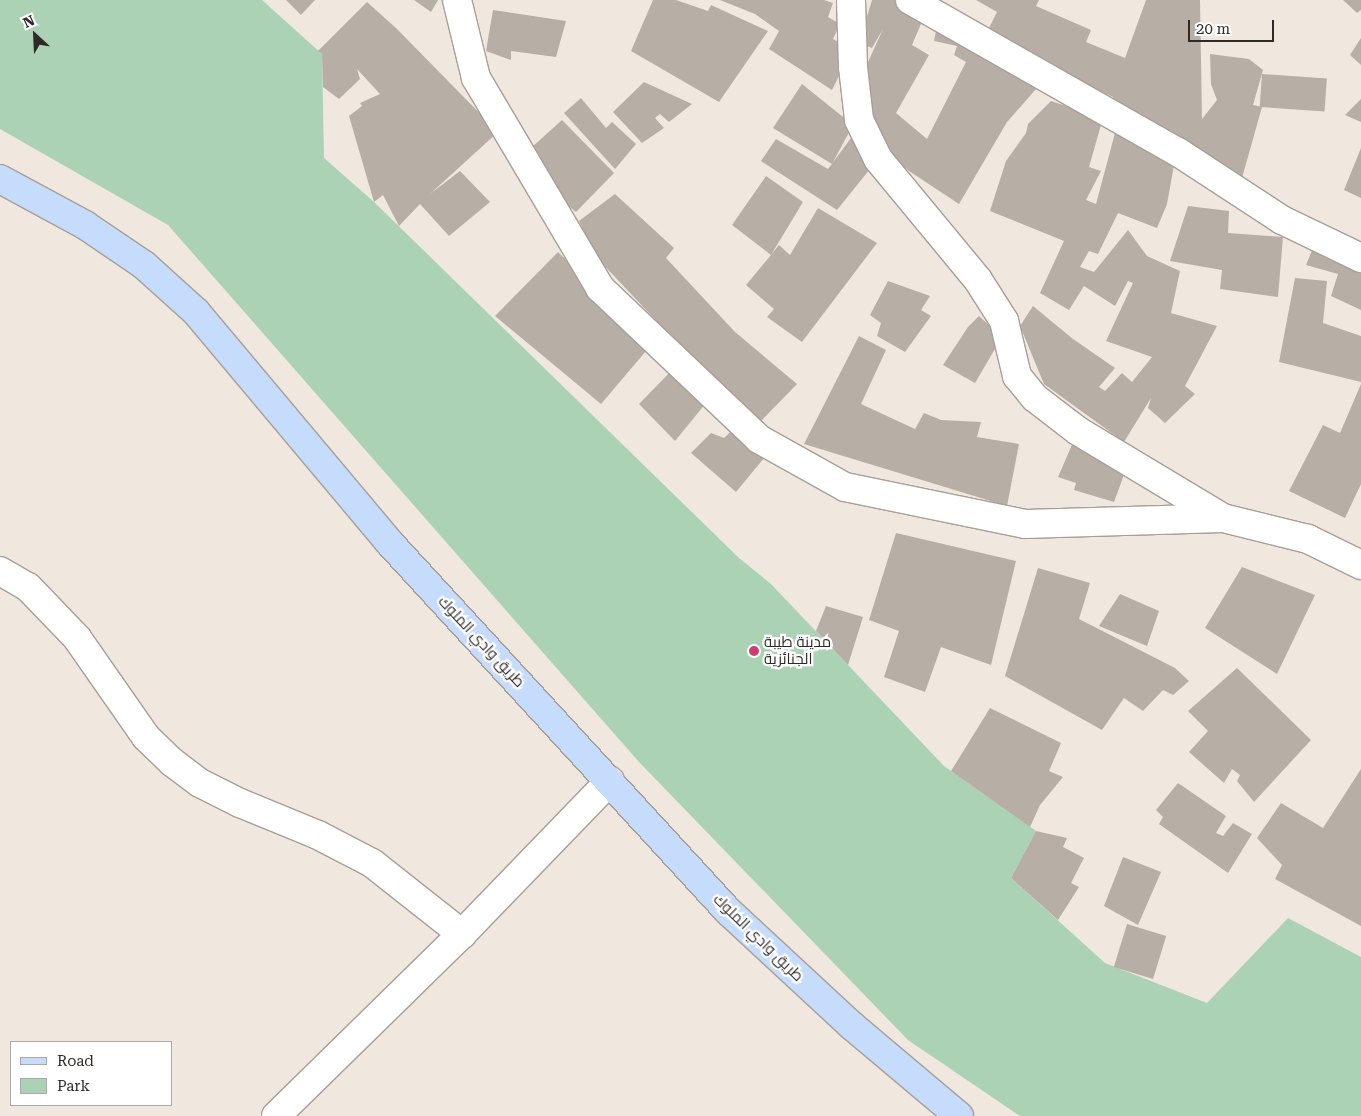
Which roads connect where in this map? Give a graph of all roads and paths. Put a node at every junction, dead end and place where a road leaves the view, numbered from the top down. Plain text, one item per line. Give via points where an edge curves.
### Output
1 (457, 0) edge
2 (851, 0) edge
3 (910, 0) edge
4 (0, 179) edge
5 (1361, 258) edge
6 (1223, 518) junction
7 (1361, 565) edge
8 (0, 571) edge
9 (610, 781) junction
10 (462, 934) junction
11 (276, 1116) edge
12 (959, 1116) edge

1 - 6 street via 476,78 600,288 759,439 845,487 1025,524
2 - 6 street via 859,120 878,159 978,280 1004,321 1017,376 1035,398 1078,431
3 - 5 street via 1178,152 1282,220
4 - 9 street, طريق وادي الملوك via 85,225 144,265 196,312 388,541
6 - 7 street via 1308,539
8 - 10 street via 28,586 77,638 146,737 172,762 200,783 240,804 318,835 372,863
9 - 10 street
9 - 12 street, طريق وادي الملوك via 728,911 851,1026
10 - 11 street

